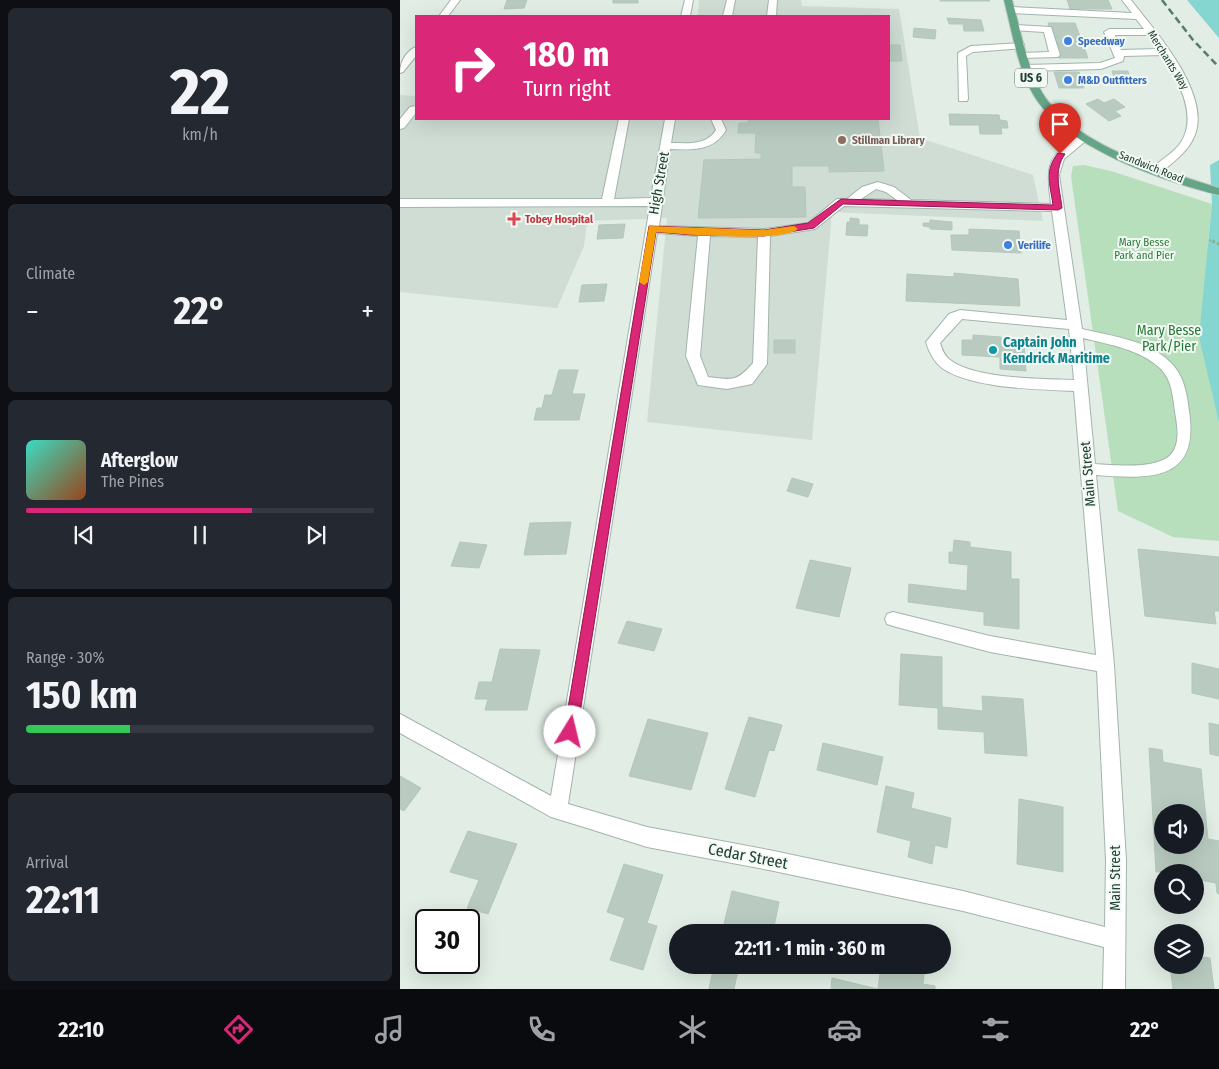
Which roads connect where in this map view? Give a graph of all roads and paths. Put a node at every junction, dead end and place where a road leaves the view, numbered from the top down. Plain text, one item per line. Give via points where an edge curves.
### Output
1 (456, 0) edge
2 (690, 0) edge
3 (731, 0) edge
4 (773, 0) edge
5 (1042, 0) edge
6 (1126, 0) edge
7 (1009, 5) edge
8 (1044, 12) junction
9 (444, 15) edge
10 (686, 15) edge
11 (728, 15) edge
12 (772, 15) edge
13 (1139, 16) junction
14 (1016, 28) junction
15 (1150, 32) junction
16 (415, 51) edge
17 (1022, 51) junction
18 (1164, 52) junction
19 (1117, 53) junction
20 (1026, 68) junction
21 (400, 70) edge
22 (963, 99) dead end
23 (415, 109) edge
24 (624, 120) edge
25 (670, 120) edge
26 (716, 120) edge
27 (400, 126) edge
28 (1084, 138) junction
29 (666, 146) junction
30 (1156, 172) junction
31 (1219, 192) edge
32 (607, 202) junction
33 (656, 202) junction
34 (850, 202) junction
35 (906, 202) junction
36 (400, 203) edge
37 (1058, 208) junction
38 (652, 228) junction
39 (704, 232) junction
40 (764, 233) junction
41 (1209, 240) dead end
42 (1219, 244) edge
43 (1075, 329) junction
44 (1081, 386) junction
45 (1088, 468) junction
46 (894, 619) dead end
47 (1104, 665) junction
48 (400, 723) edge
49 (558, 810) junction
50 (1114, 940) junction
51 (1114, 989) edge

1 - 9 street
2 - 10 street
3 - 11 street
4 - 12 street
5 - 8 street
6 - 13 street, Merchants Way
7 - 8 street
7 - 14 main road, US 6
8 - 13 street
13 - 15 street, Merchants Way
14 - 17 main road, US 6
14 - 17 street via 1048,29 1055,55
15 - 18 street, Merchants Way
15 - 19 street via 1109,32
16 - 21 street
17 - 20 main road, US 6
17 - 22 street via 972,49 961,55
18 - 19 street
18 - 30 street, Merchants Way via 1188,90 1193,119 1186,143
19 - 20 street via 1120,59 1101,66
20 - 28 main road, US 6 via 1039,96 1063,122
23 - 27 street
24 - 32 street
25 - 29 street, High Street
26 - 29 street via 721,130 710,141 698,146
28 - 30 main road, Sandwich Road / US 6
28 - 37 street, Main Street via 1060,154 1054,163
29 - 33 street, High Street
30 - 31 main road, Sandwich Road / US 6
32 - 33 street
32 - 36 street
33 - 38 street, High Street
34 - 35 street
34 - 35 street via 865,189 879,184 891,188
34 - 40 street via 841,202 811,226
35 - 37 street
37 - 43 street, Main Street
38 - 39 street
38 - 49 street, High Street
39 - 40 street
39 - 40 street via 694,356 703,381 728,384 747,380 760,364
41 - 42 path
43 - 44 street, Main Street
43 - 44 street via 960,314 933,342 936,354 947,365 979,377
43 - 45 street via 1120,342 1164,364 1174,375 1183,413 1183,447 1173,461 1133,472
44 - 45 street, Main Street
45 - 47 street, Main Street
46 - 47 street via 990,644
47 - 50 street, Main Street via 1116,860
48 - 49 street, Cedar Street
49 - 50 street, Cedar Street via 647,837 963,901
50 - 51 street, Main Street

